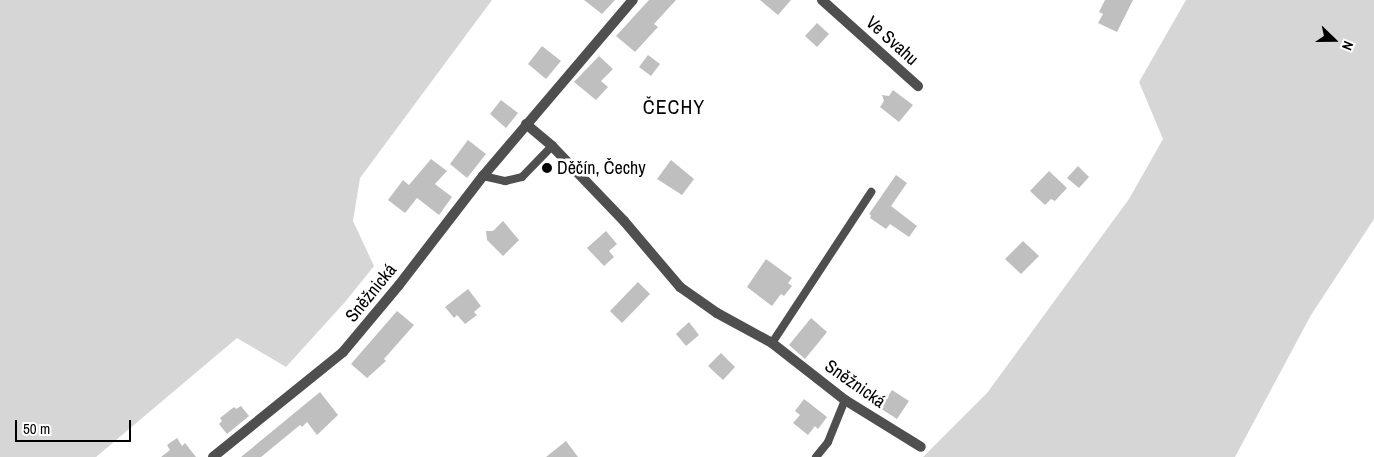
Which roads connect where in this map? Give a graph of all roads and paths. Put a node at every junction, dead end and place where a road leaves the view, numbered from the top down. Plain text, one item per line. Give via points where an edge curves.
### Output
1 (633, 0) edge
2 (822, 0) edge
3 (918, 86) dead end
4 (526, 124) junction
5 (552, 146) junction
6 (483, 176) junction
7 (871, 192) dead end
8 (772, 343) junction
9 (846, 400) junction
10 (921, 447) dead end
11 (213, 457) edge
12 (816, 457) edge

1 - 4 street, Sněžnická
2 - 3 street, Ve Svahu
4 - 5 street, Sněžnická
4 - 6 street, Sněžnická
5 - 6 lane via 522,178 505,181
5 - 8 street, Sněžnická via 624,221 680,287 717,314
6 - 11 street, Sněžnická via 343,352
7 - 8 lane
8 - 9 street, Sněžnická
9 - 10 street, Sněžnická
9 - 12 lane via 828,442

